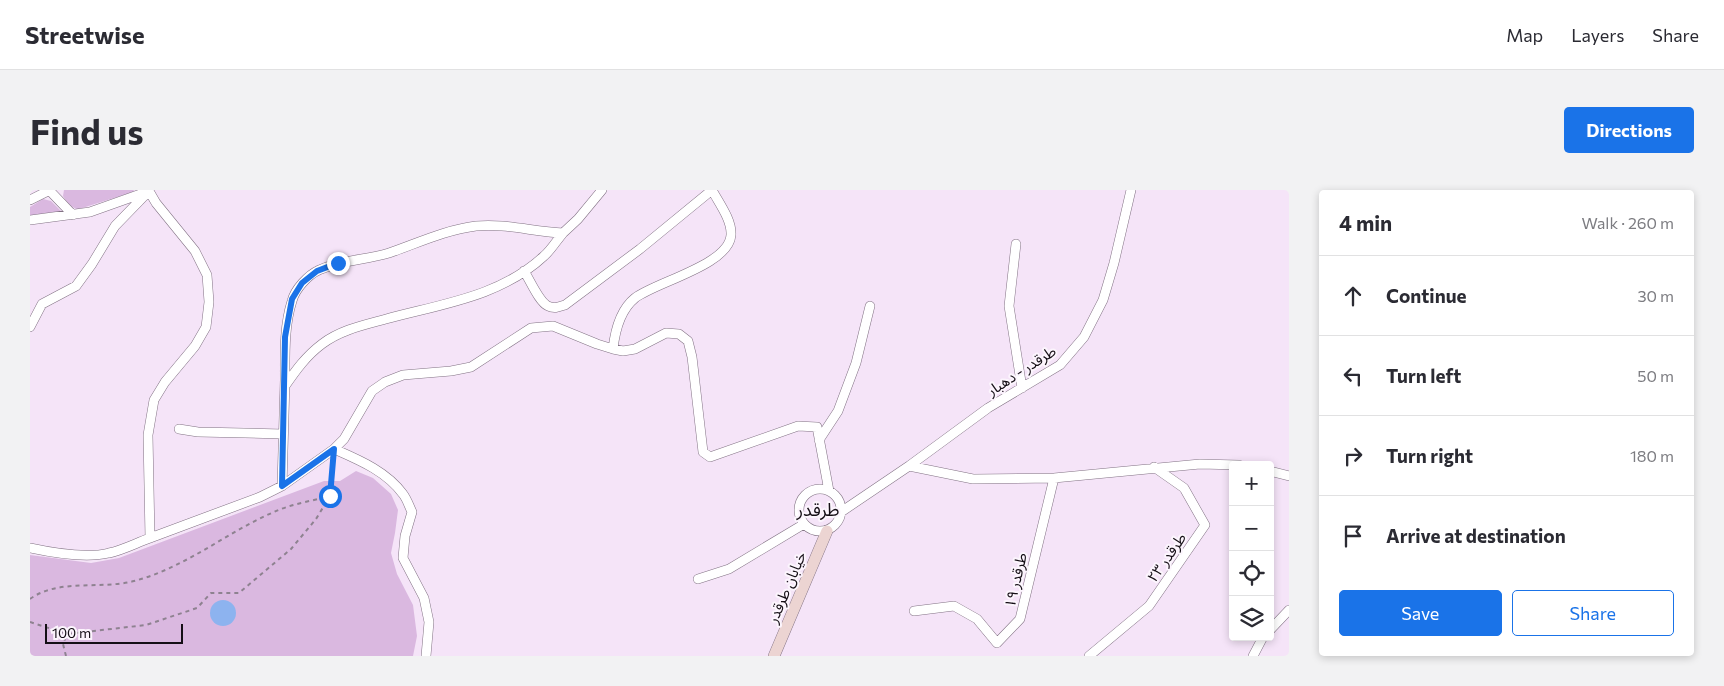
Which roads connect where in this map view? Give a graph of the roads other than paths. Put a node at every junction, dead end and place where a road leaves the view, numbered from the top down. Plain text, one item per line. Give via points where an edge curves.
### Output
1 (50, 190) edge
2 (149, 190) edge
3 (602, 190) edge
4 (1131, 190) edge
5 (30, 200) edge
6 (73, 215) junction
7 (30, 220) edge
8 (563, 233) junction
9 (1016, 244) dead end
10 (524, 271) junction
11 (870, 306) dead end
12 (30, 327) edge
13 (612, 349) junction
14 (284, 387) junction
15 (1022, 388) junction
16 (179, 429) dead end
17 (284, 434) junction
18 (819, 440) junction
19 (334, 449) junction
20 (1229, 465) edge
21 (909, 466) junction
22 (1154, 467) junction
23 (1274, 472) edge
24 (1289, 476) edge
25 (1054, 478) junction
26 (282, 486) junction
27 (829, 491) junction
28 (841, 512) junction
29 (804, 524) junction
30 (826, 530) junction
31 (150, 538) junction
32 (30, 548) edge
33 (698, 579) dead end
34 (1289, 610) edge
35 (914, 611) dead end
36 (1274, 626) edge
37 (1261, 641) edge
38 (426, 656) edge
39 (774, 656) edge
40 (1089, 656) edge
41 (1253, 656) edge

1 - 5 street
1 - 6 street
2 - 6 street
2 - 12 street via 114,226 76,286 42,304
2 - 31 street via 195,251 207,275 209,302 206,327 196,346 154,400 148,435
3 - 8 street
4 - 15 street, طرقدر - دهبار via 1103,300 1084,337 1060,365
6 - 7 street
8 - 10 street via 544,256
8 - 14 street via 516,226 477,226 441,233 389,253 338,263 317,271 302,283 292,299 285,337
9 - 15 street via 1009,306
10 - 13 street via 548,306 565,305 712,190 729,221 729,243 719,255 702,266 634,299 622,315
10 - 14 street via 513,279 465,299 349,329 324,343 302,362
11 - 18 street via 856,363 841,403
13 - 18 street via 635,348 666,333 679,334 688,341 704,452 710,456 798,426 817,427
13 - 19 street via 553,326 531,328 471,367 403,375 385,382 372,391 344,439
14 - 17 street
15 - 21 street, طرقدر - دهبار via 988,408
16 - 17 street
17 - 26 street
18 - 27 street
19 - 26 street
19 - 38 street via 387,478 403,494 412,512 403,558 424,598 429,622
20 - 22 street
21 - 25 street via 973,479
21 - 28 street, طرقدر - دهبار
22 - 25 street
22 - 40 street, طرقدر ۲۳ via 1184,488 1206,525 1149,606
23 - 24 street
25 - 35 street, طرقدر ۱۹ via 1020,618 997,643 977,619 954,606
26 - 31 street
27 - 28 street via 840,503
27 - 29 street via 813,490 806,494 798,509
28 - 30 street via 834,526
29 - 30 street via 818,532
29 - 33 street via 729,569
30 - 39 street, خیابان طرقدر
31 - 32 street via 108,553 90,555
34 - 36 street
37 - 41 street

